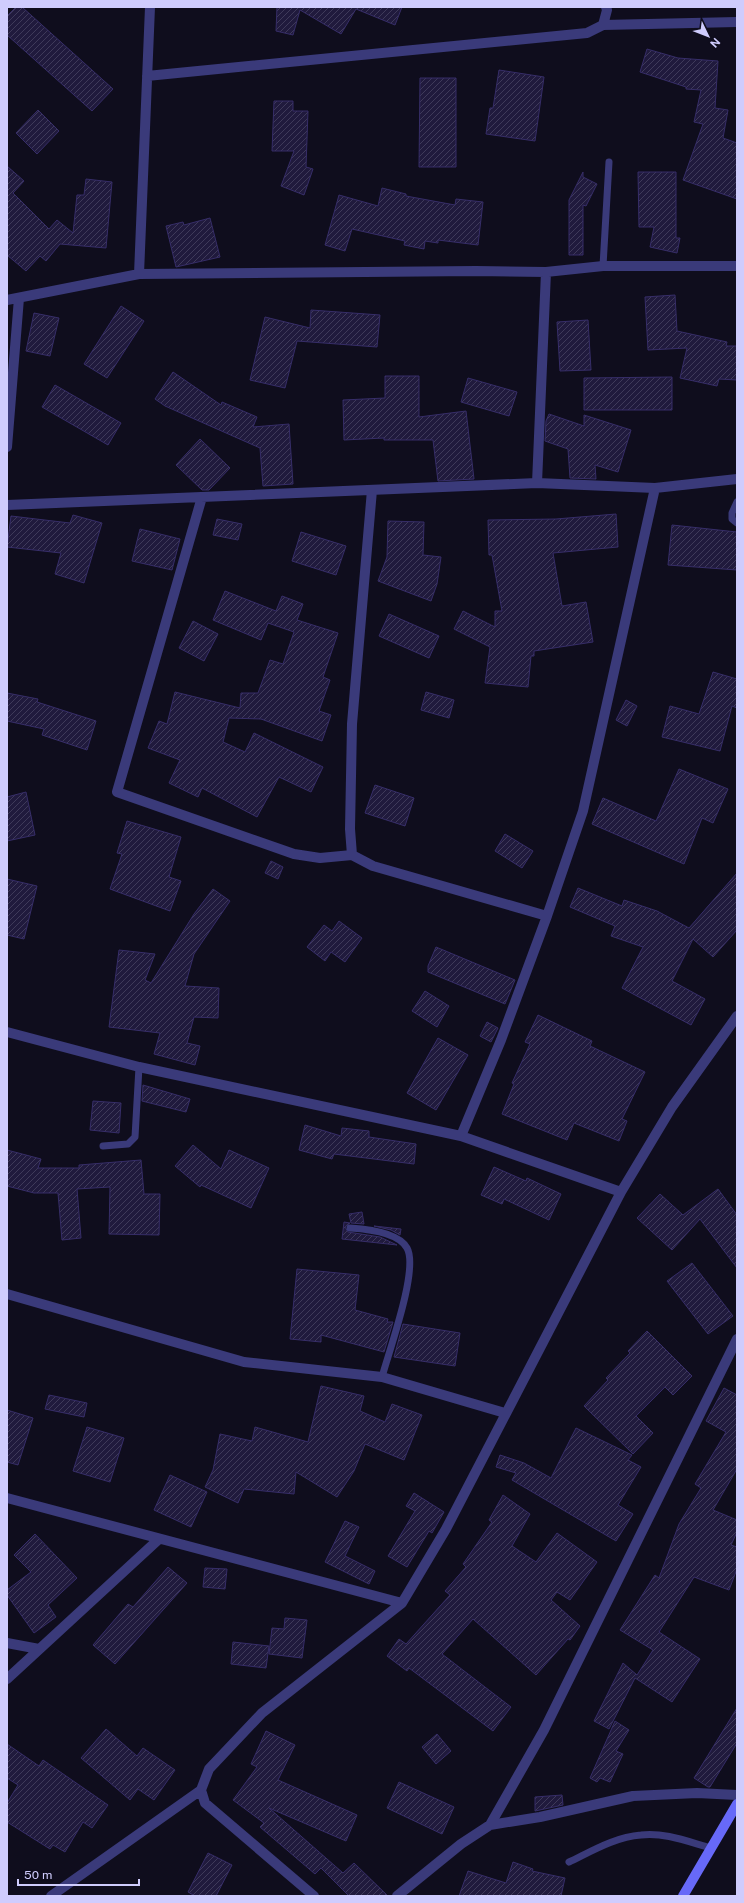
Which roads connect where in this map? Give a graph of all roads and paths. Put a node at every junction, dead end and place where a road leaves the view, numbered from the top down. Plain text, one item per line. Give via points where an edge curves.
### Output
1 (150, 7) edge
2 (606, 7) edge
3 (737, 22) edge
4 (603, 25) junction
5 (147, 76) junction
6 (609, 162) dead end
7 (603, 266) junction
8 (737, 266) edge
9 (546, 272) junction
10 (139, 274) junction
11 (19, 298) junction
12 (7, 300) edge
13 (7, 447) edge
14 (737, 479) edge
15 (537, 483) junction
16 (655, 488) junction
17 (372, 490) junction
18 (202, 497) junction
19 (737, 502) edge
20 (7, 505) edge
21 (737, 523) edge
22 (352, 855) junction
23 (547, 916) junction
24 (736, 1019) edge
25 (7, 1032) edge
26 (139, 1067) junction
27 (462, 1136) junction
28 (103, 1146) dead end
29 (621, 1192) junction
30 (350, 1228) dead end
31 (7, 1294) edge
32 (737, 1339) edge
33 (382, 1376) junction
34 (505, 1413) junction
35 (7, 1498) edge
36 (159, 1539) junction
37 (402, 1603) junction
38 (7, 1643) edge
39 (39, 1649) junction
40 (7, 1678) edge
41 (201, 1790) junction
42 (737, 1795) edge
43 (737, 1804) edge
44 (490, 1825) junction
45 (711, 1848) junction
46 (569, 1862) dead end
47 (51, 1896) edge
48 (314, 1896) edge
49 (397, 1896) edge
50 (683, 1896) edge

1 - 5 street
2 - 4 street
3 - 4 street
4 - 5 street via 579,34
5 - 10 street
6 - 7 lane
7 - 8 street
7 - 9 street
9 - 10 street
9 - 15 street
10 - 11 street
11 - 12 street
11 - 13 street
14 - 16 street
15 - 16 street
15 - 17 street
16 - 23 street via 583,810
17 - 18 street
17 - 22 street via 352,724
18 - 20 street
18 - 22 street via 117,792 294,854 320,858
19 - 21 lane via 732,513 732,519
22 - 23 street via 373,866
23 - 27 street
24 - 29 street via 672,1107
25 - 26 street
26 - 27 street
26 - 28 lane via 135,1137 128,1144
27 - 29 street
29 - 34 street
30 - 33 lane via 370,1229 392,1236 406,1247 411,1260 408,1285
31 - 33 street via 244,1362
32 - 44 street via 544,1730
33 - 34 street
34 - 37 street via 446,1529
35 - 36 street
36 - 37 street
36 - 39 street
37 - 41 street via 262,1713 209,1770
38 - 39 street
39 - 40 street
41 - 47 street
41 - 48 street via 205,1802
42 - 44 street via 697,1793 633,1796
43 - 45 main road
44 - 49 street via 461,1844
45 - 46 lane via 673,1838 642,1834 614,1840
45 - 50 main road

